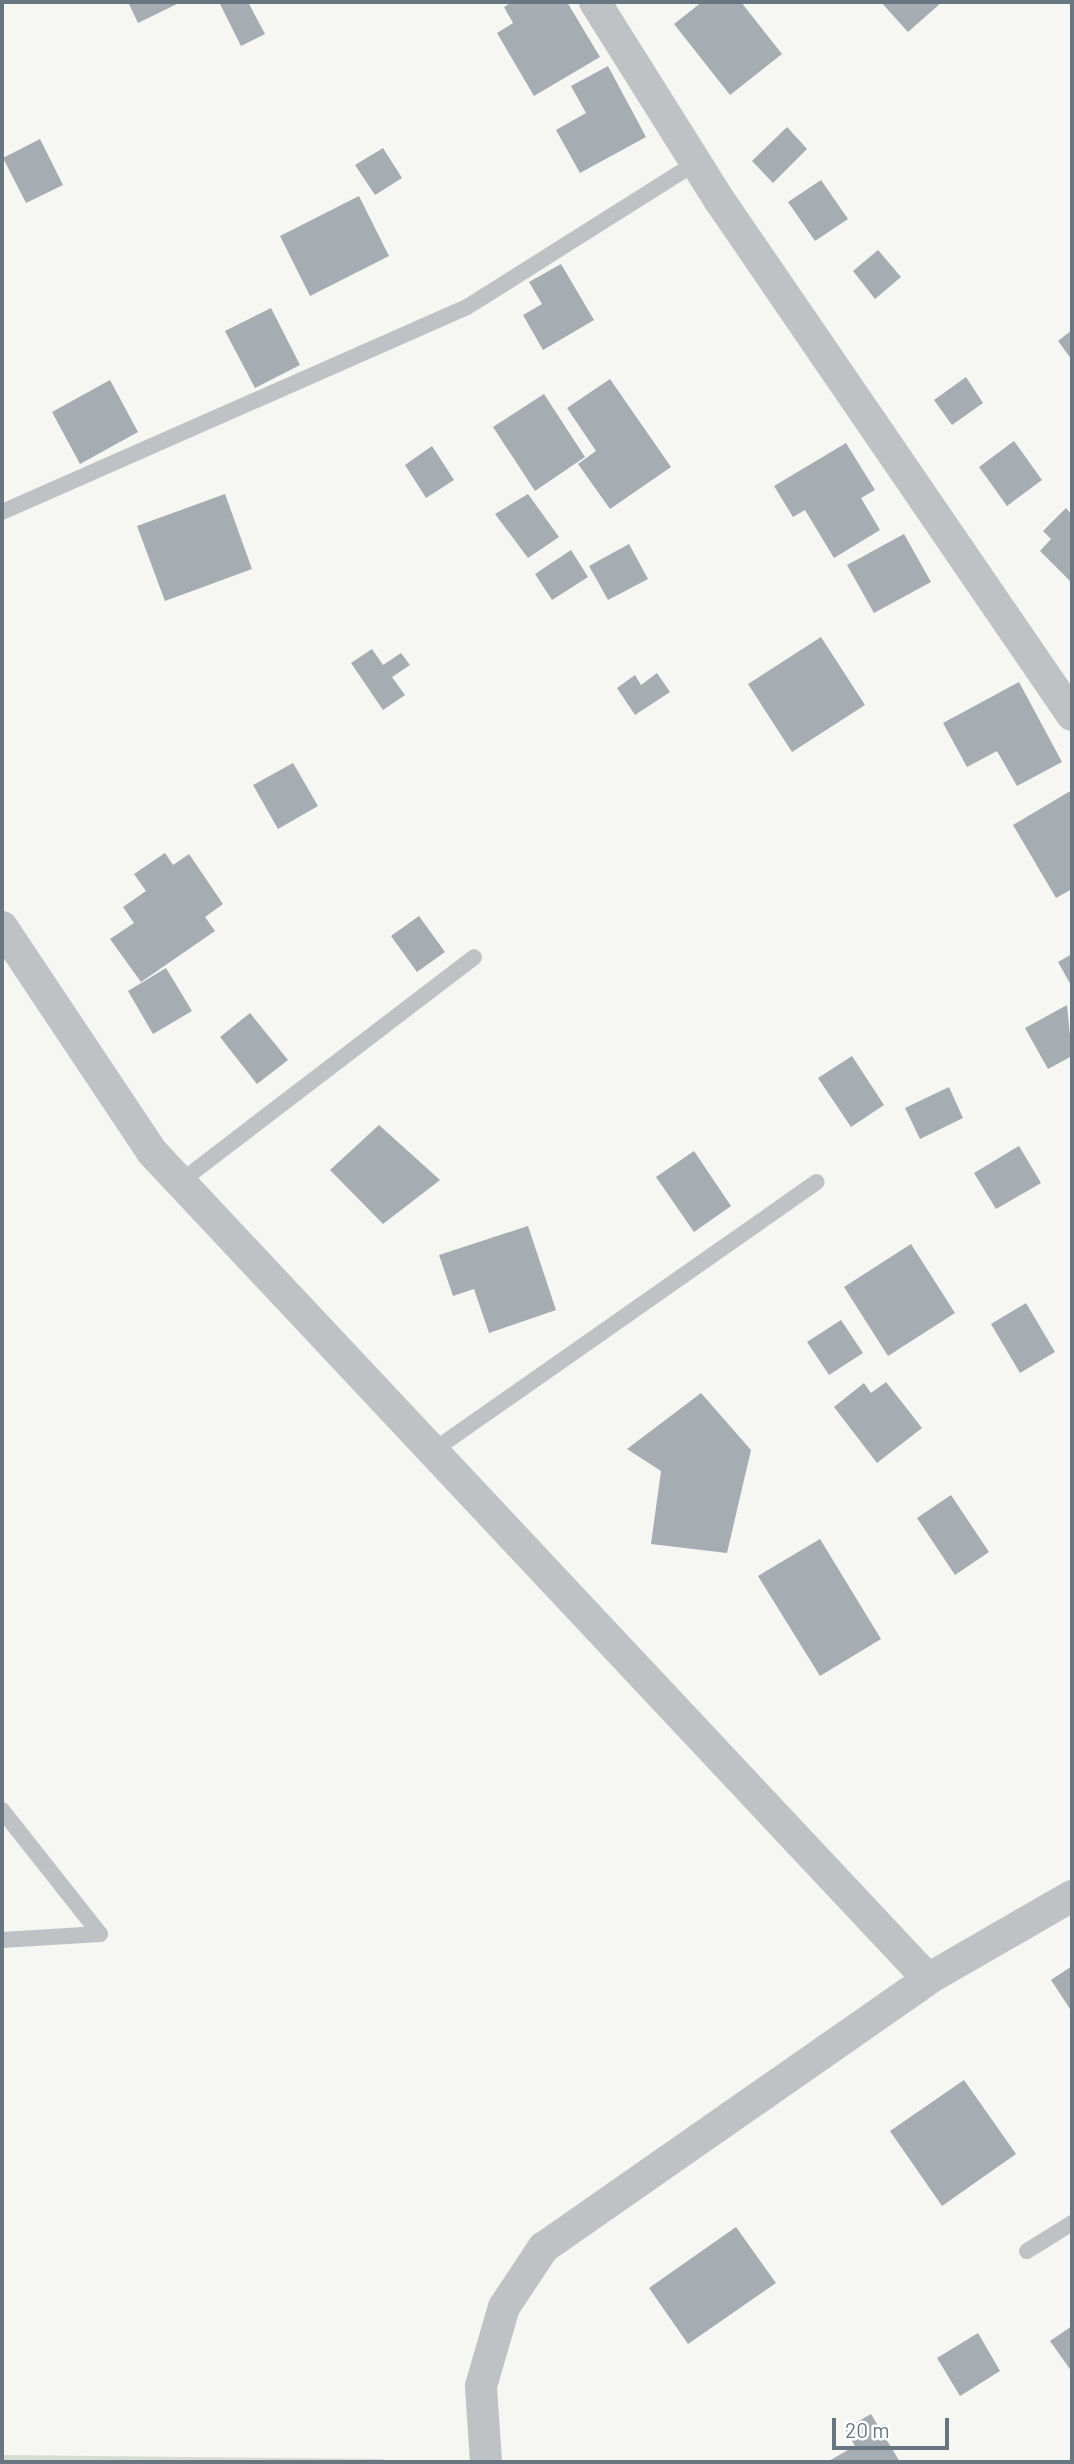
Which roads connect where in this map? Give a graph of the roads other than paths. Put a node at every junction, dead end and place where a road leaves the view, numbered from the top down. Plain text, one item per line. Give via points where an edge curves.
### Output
1 (595, 2) edge
2 (696, 163) junction
3 (2, 512) edge
4 (1072, 715) edge
5 (2, 926) edge
6 (474, 957) dead end
7 (180, 1182) junction
8 (817, 1182) dead end
9 (434, 1450) junction
10 (2, 1810) edge
11 (1072, 1896) edge
12 (2, 1940) edge
13 (928, 1979) junction
14 (1072, 2223) edge
15 (1027, 2251) dead end
16 (486, 2462) edge

1 - 2 street
2 - 3 lane via 467,307
2 - 4 street
5 - 7 street via 152,1152
6 - 7 lane
7 - 9 street
8 - 9 lane
9 - 13 street
10 - 12 lane via 100,1934
11 - 13 street
13 - 16 street via 543,2248 504,2307 481,2386
14 - 15 lane

